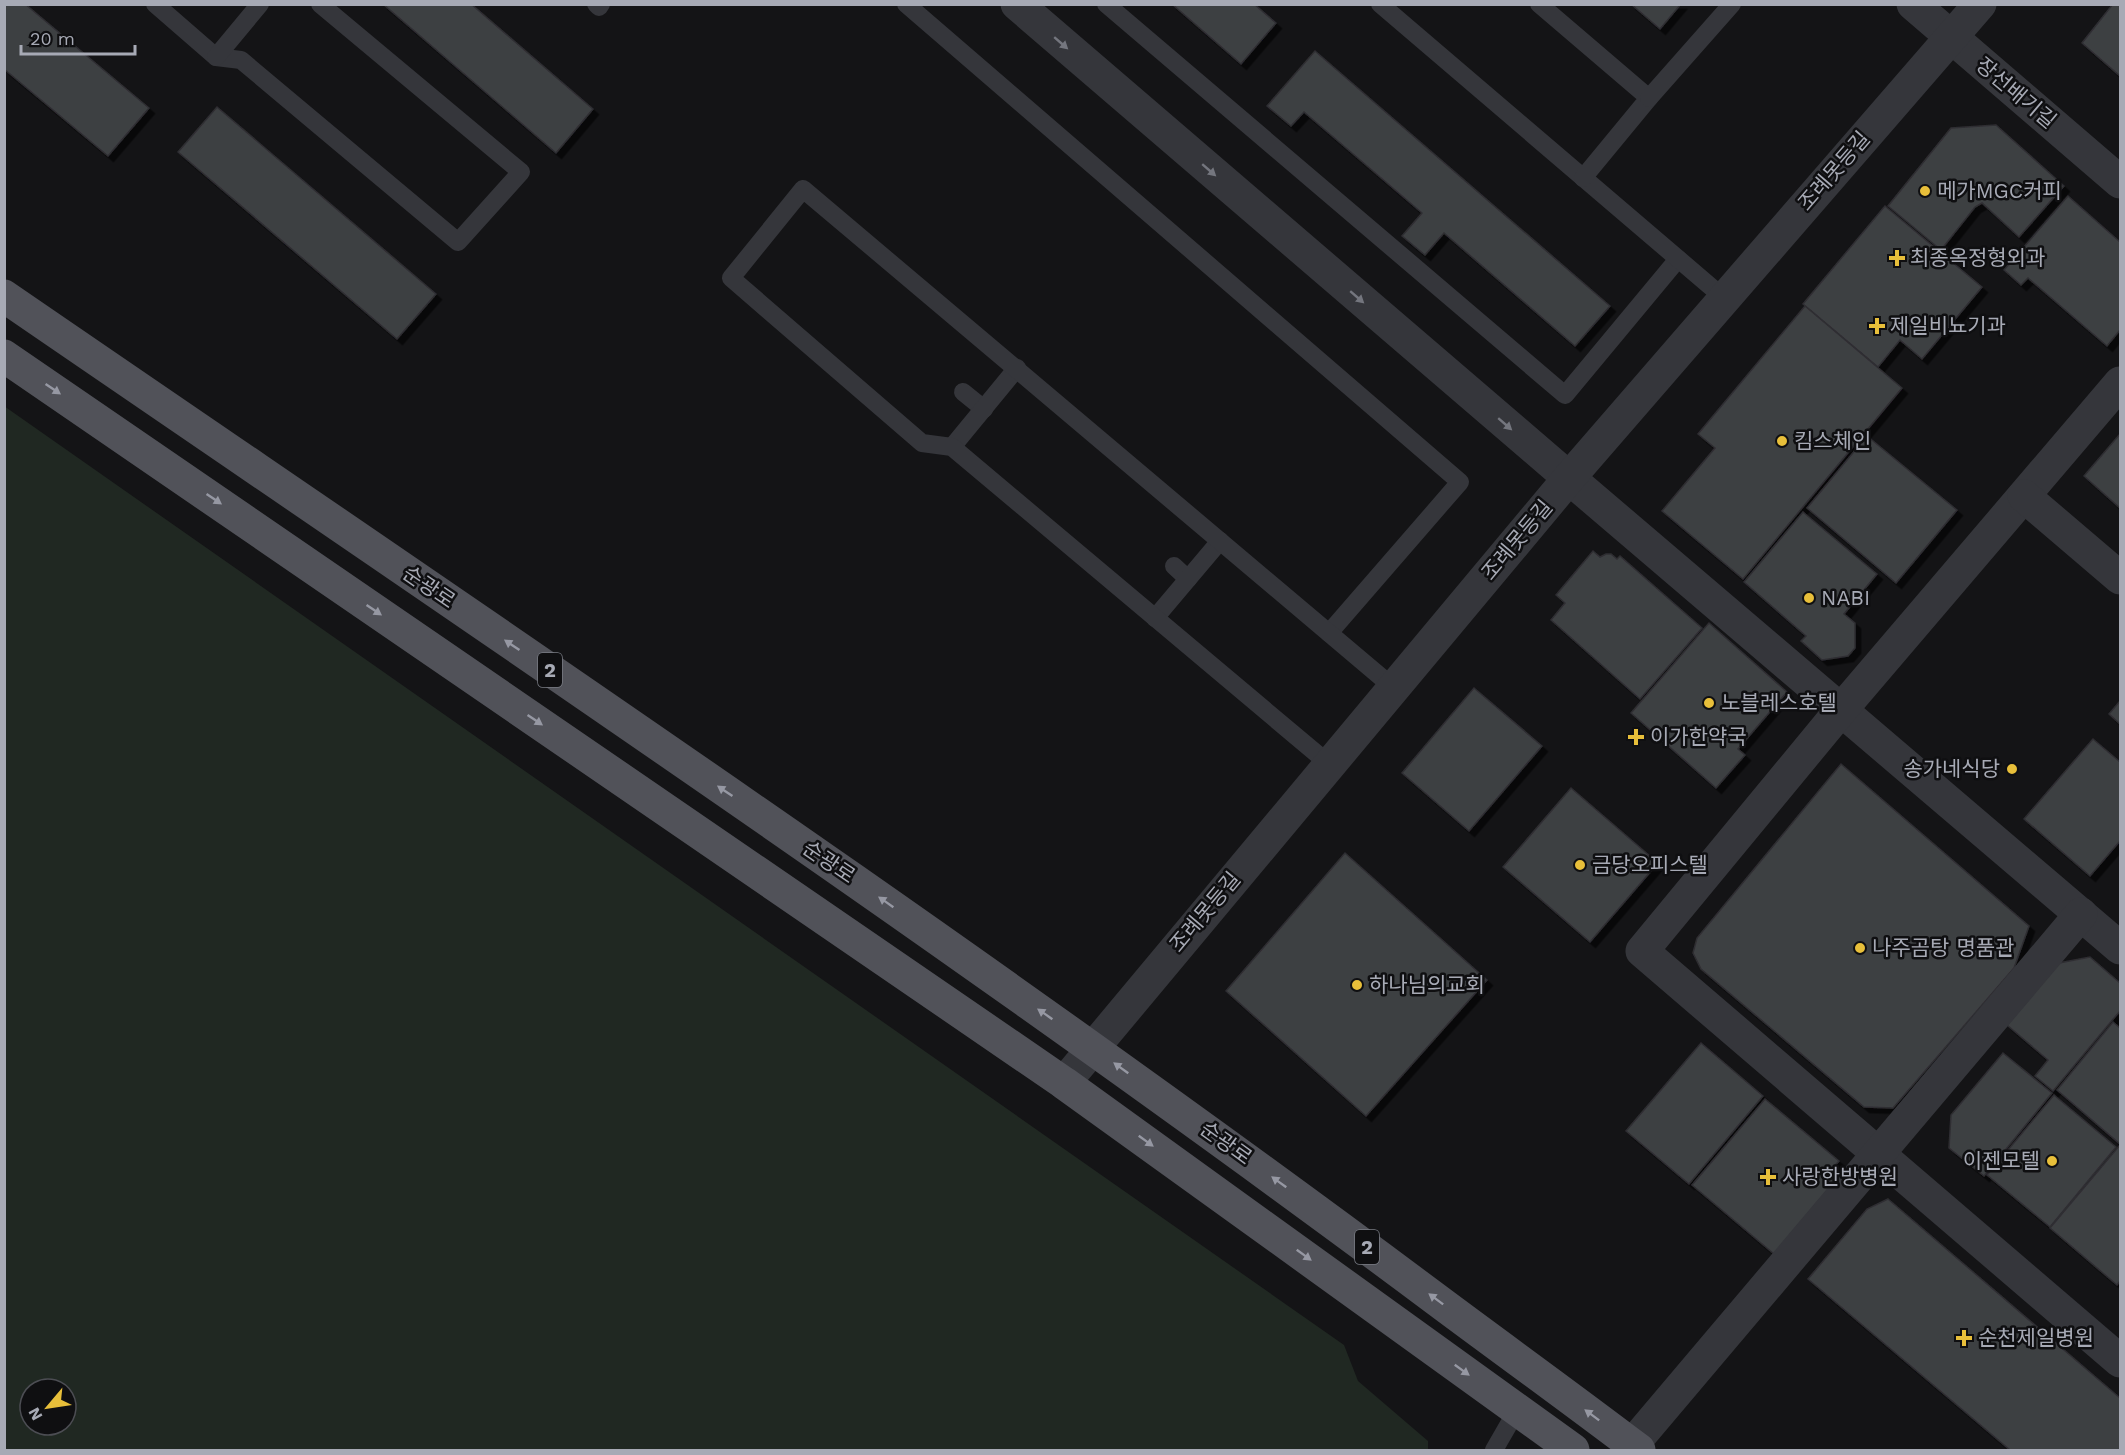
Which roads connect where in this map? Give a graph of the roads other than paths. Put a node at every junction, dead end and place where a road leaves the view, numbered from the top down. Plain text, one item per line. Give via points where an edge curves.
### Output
1 (155, 4) edge
2 (260, 4) edge
3 (320, 4) edge
4 (596, 4) edge
5 (601, 4) edge
6 (906, 4) edge
7 (1017, 4) edge
8 (1106, 4) edge
9 (1380, 4) edge
10 (1539, 4) edge
11 (1732, 4) edge
12 (1912, 4) edge
13 (1980, 4) edge
14 (1951, 38) junction
15 (216, 57) junction
16 (1649, 98) junction
17 (1583, 178) junction
18 (2121, 182) edge
19 (1678, 259) junction
20 (4, 296) edge
21 (1724, 298) junction
22 (4, 356) edge
23 (1017, 368) junction
24 (2121, 383) edge
25 (963, 392) dead end
26 (984, 409) junction
27 (952, 447) junction
28 (1569, 478) junction
29 (2024, 496) junction
30 (1220, 541) junction
31 (1174, 566) dead end
32 (2121, 578) edge
33 (1188, 579) junction
34 (1155, 618) junction
35 (1329, 633) junction
36 (1394, 688) junction
37 (1841, 710) junction
38 (1329, 764) junction
39 (2081, 915) junction
40 (2121, 948) edge
41 (1093, 1048) junction
42 (1064, 1083) junction
43 (1879, 1154) junction
44 (2121, 1361) edge
45 (1517, 1410) junction
46 (1635, 1448) edge
47 (1494, 1450) edge
48 (1573, 1450) edge

1 - 15 lane
2 - 15 lane
3 - 15 lane via 521,172 458,242 241,60
4 - 5 lane
6 - 35 lane via 1460,482
7 -> 28 street
8 - 19 lane via 1565,395
9 - 17 lane
10 - 16 lane
11 - 16 lane
12 - 14 street, 장선배기길
13 - 14 street, 조례못등길
14 - 18 street, 장선배기길
14 - 21 street, 조례못등길
16 - 17 lane
17 - 19 lane
19 - 21 lane
41 -> 20 main road, 순광로 / 2
21 - 28 street, 조례못등길
22 -> 42 main road, 2
23 - 26 lane
23 - 27 lane via 803,189 731,278 922,443
23 - 30 lane
24 - 29 street
25 - 26 lane
26 - 27 lane
27 - 34 lane
28 - 36 street, 조례못등길
28 - 37 street
29 - 32 street
29 - 37 street
30 - 33 lane
30 - 35 lane
31 - 33 lane
33 - 34 lane
34 - 38 lane
35 - 36 lane
36 - 38 street, 조례못등길
37 - 39 street
37 - 43 street via 1642,951
38 - 41 street, 조례못등길
39 - 40 street
39 - 43 street
41 - 42 street, 조례못등길
46 -> 41 main road, 순광로 / 2
42 -> 45 main road, 2
43 - 44 street
43 - 46 street
45 - 47 lane
45 - 48 main road, 2

